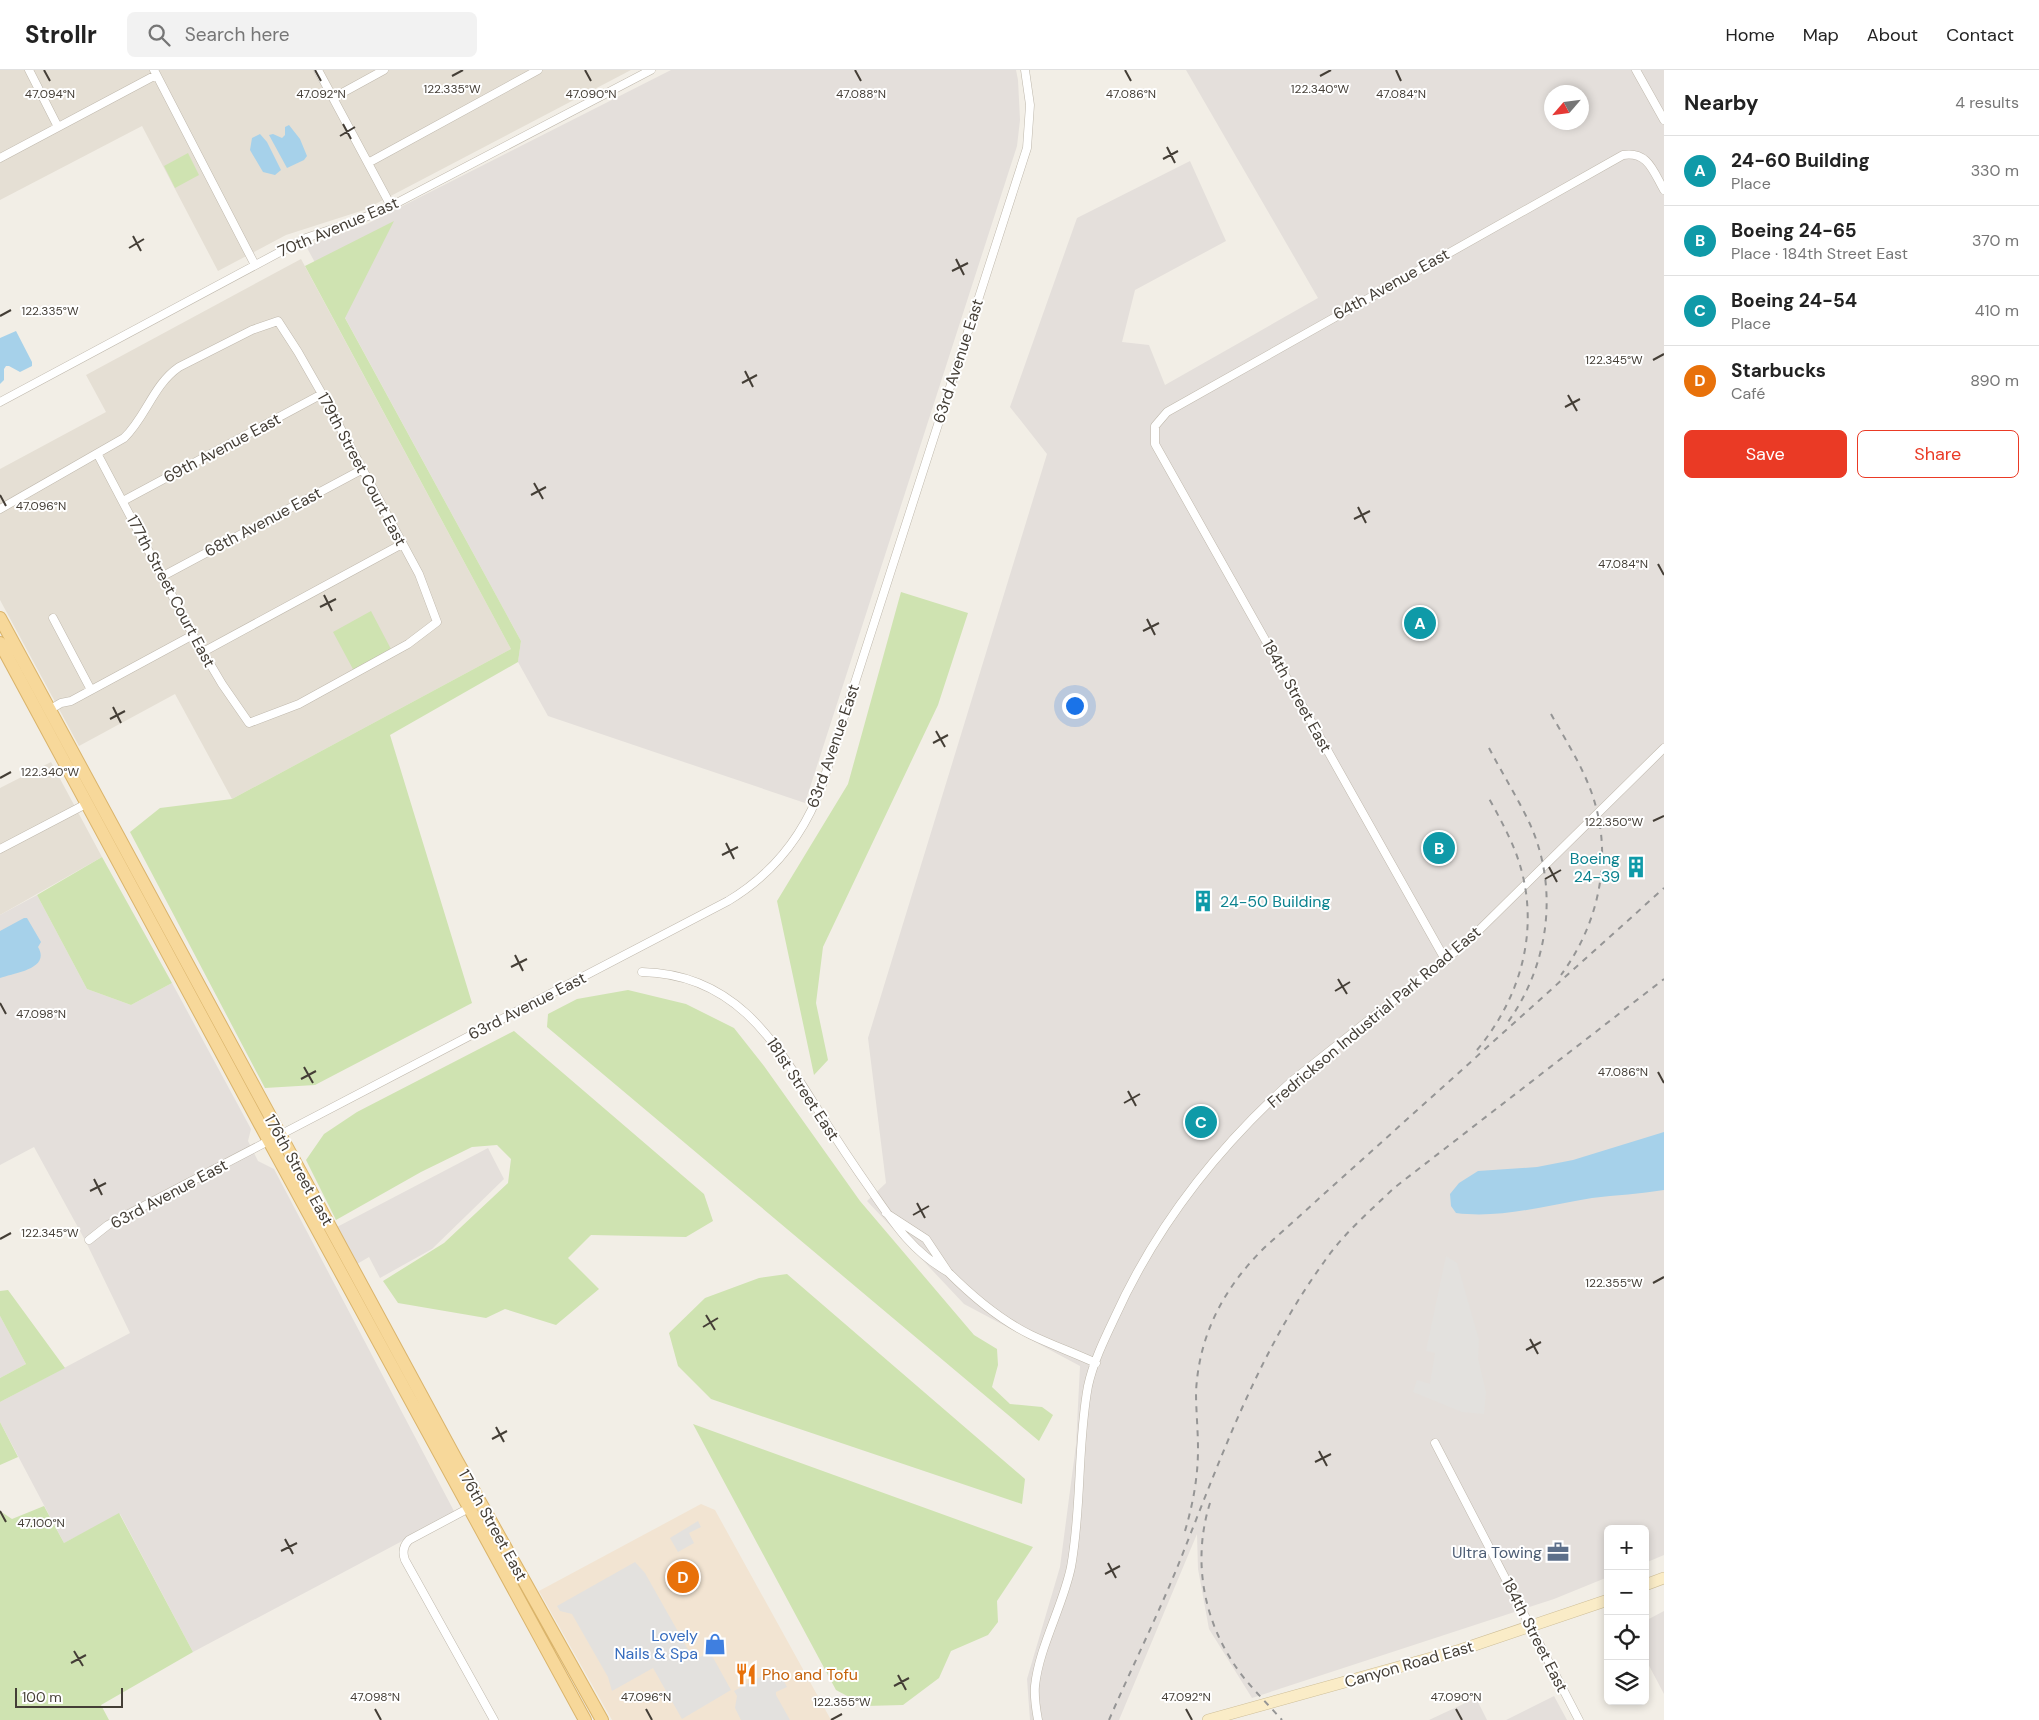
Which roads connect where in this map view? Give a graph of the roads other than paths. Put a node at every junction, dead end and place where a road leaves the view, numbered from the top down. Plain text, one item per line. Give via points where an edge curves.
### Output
1 (29, 70) edge
2 (318, 70) edge
3 (384, 70) edge
4 (538, 70) edge
5 (651, 70) edge
6 (1025, 70) edge
7 (1636, 70) edge
8 (155, 72) edge
9 (333, 98) junction
10 (1664, 120) edge
11 (58, 127) junction
12 (0, 158) edge
13 (368, 163) junction
14 (1664, 190) edge
15 (391, 206) junction
16 (255, 265) junction
17 (322, 394) junction
18 (0, 402) edge
19 (1155, 430) joint
20 (98, 454) junction
21 (363, 469) junction
22 (123, 502) junction
23 (0, 509) edge
24 (402, 544) junction
25 (163, 576) junction
26 (0, 618) edge
27 (53, 618) dead end
28 (193, 634) junction
29 (0, 643) edge
30 (203, 652) junction
31 (91, 690) junction
32 (49, 710) junction
33 (249, 723) joint
34 (1664, 748) edge
35 (86, 804) junction
36 (110, 848) junction
37 (0, 849) edge
38 (142, 881) junction
39 (1446, 961) junction
40 (642, 972) dead end
41 (280, 1135) junction
42 (268, 1141) junction
43 (886, 1213) junction
44 (321, 1238) junction
45 (89, 1240) dead end
46 (354, 1272) junction
47 (948, 1272) junction
48 (1096, 1363) junction
49 (1435, 1444) dead end
50 (445, 1466) junction
51 (469, 1508) junction
52 (484, 1509) junction
53 (1664, 1578) edge
54 (1649, 1584) edge
55 (1604, 1601) edge
56 (1532, 1626) junction
57 (494, 1720) edge
58 (585, 1720) edge
59 (602, 1720) edge
60 (1038, 1720) edge
61 (1208, 1720) edge
62 (1579, 1720) edge

1 - 11 street
2 - 9 street
3 - 9 street
4 - 13 street
5 - 15 street, 70th Avenue East
6 - 41 street, 63rd Avenue East via 1030,105 1027,148 822,785 812,812 797,837 766,874 728,902
7 - 10 street
8 - 11 street
8 - 16 street
9 - 13 street
11 - 12 street
13 - 15 street
14 - 19 street, 64th Avenue East via 1645,159 1637,154 1623,154 1166,412
15 - 16 street, 70th Avenue East via 306,238
16 - 18 street, 70th Avenue East
17 - 20 street, 179th Street Court East via 278,321 252,330 169,374 132,431
17 - 21 street, 179th Street Court East
17 - 22 street, 69th Avenue East
19 - 39 street, 184th Street East via 1156,444
20 - 22 street, 177th Street Court East
20 - 23 street
21 - 24 street, 179th Street Court East
21 - 25 street, 68th Avenue East
22 - 25 street, 177th Street Court East
24 - 30 street
24 - 33 street, 179th Street Court East via 419,574 437,622 408,644 308,699
25 - 28 street, 177th Street Court East
26 - 32 main road, 176th Street East
27 - 31 street
28 - 30 street, 177th Street Court East
28 - 31 street
29 - 35 main road, 176th Street East
30 - 33 street, 177th Street Court East
31 - 32 street
32 - 38 main road, 176th Street East
34 - 39 street, Fredrickson Industrial Park Road East
35 - 36 main road, 176th Street East
35 - 37 street
36 - 38 main road via 136,881
36 - 42 main road, 176th Street East
38 - 41 main road, 176th Street East
39 - 48 street, Fredrickson Industrial Park Road East via 1292,1081 1219,1155 1148,1252 1119,1307
40 - 43 street, 181st Street East via 693,982 729,999 749,1015 783,1055
41 - 42 street, 63rd Avenue East
41 - 46 main road, 176th Street East
42 - 44 main road, 176th Street East
42 - 45 street, 63rd Avenue East via 108,1225
43 - 47 street, 181st Street East via 930,1262
43 - 47 street, 181st Street East via 926,1239
44 - 46 main road via 326,1237
44 - 50 main road, 176th Street East
46 - 52 main road, 176th Street East
47 - 48 street, 181st Street East via 1010,1323
48 - 60 street, Fredrickson Industrial Park Road East via 1088,1385 1071,1567 1038,1670 1035,1694
49 - 56 street, 184th Street East
50 - 51 main road, 176th Street East
50 - 52 main road via 456,1471 474,1502
51 - 57 street via 409,1540 404,1546 405,1560
51 - 58 main road, 176th Street East
52 - 59 main road, 176th Street East
53 - 54 main road
55 - 56 main road, Canyon Road East
56 - 61 main road, Canyon Road East via 1393,1670
56 - 62 street, 184th Street East

